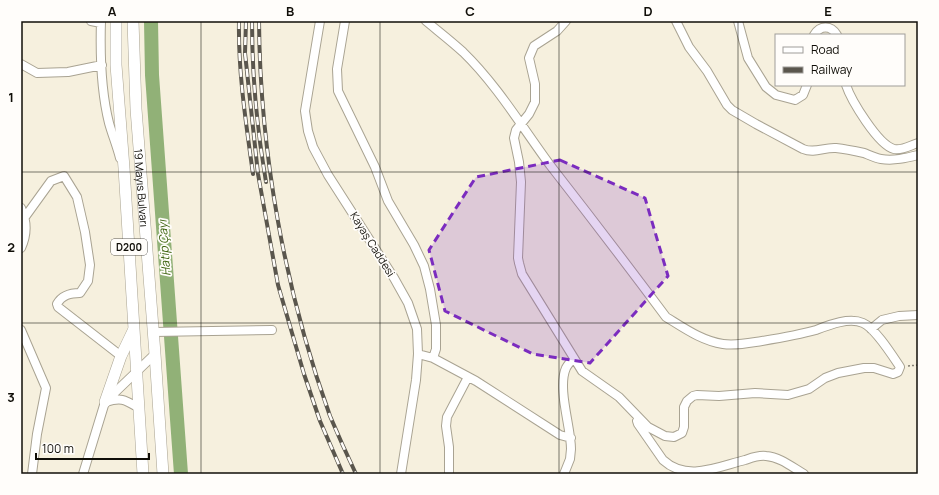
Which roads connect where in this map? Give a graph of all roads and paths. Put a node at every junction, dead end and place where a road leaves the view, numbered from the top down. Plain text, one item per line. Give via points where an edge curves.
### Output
1 (92, 21) edge
2 (116, 21) edge
3 (133, 21) edge
4 (320, 21) edge
5 (345, 21) edge
6 (426, 21) edge
7 (566, 21) edge
8 (676, 21) edge
9 (738, 21) edge
10 (101, 22) edge
11 (815, 34) edge
12 (836, 34) edge
13 (21, 64) edge
14 (102, 65) junction
15 (807, 86) edge
16 (846, 86) edge
17 (521, 124) junction
18 (918, 143) edge
19 (918, 155) edge
20 (124, 168) junction
21 (21, 208) edge
22 (25, 217) junction
23 (21, 248) edge
24 (918, 315) edge
25 (134, 329) junction
26 (871, 329) junction
27 (21, 330) edge
28 (272, 330) dead end
29 (159, 332) junction
30 (156, 354) junction
31 (418, 354) junction
32 (121, 356) junction
33 (433, 358) junction
34 (574, 358) junction
35 (918, 365) edge
36 (900, 367) junction
37 (136, 373) junction
38 (468, 376) junction
39 (105, 402) junction
40 (139, 408) junction
41 (639, 418) junction
42 (570, 438) junction
43 (32, 474) edge
44 (83, 474) edge
45 (143, 474) edge
46 (163, 474) edge
47 (401, 474) edge
48 (449, 474) edge
49 (564, 474) edge
50 (804, 474) edge

1 - 10 street
2 - 20 highway, 19 Mayıs Bulvarı / D200 via 116,65
3 - 29 highway, 19 Mayıs Bulvarı / D200 via 136,109
4 - 31 street, Kayaş Caddesi via 305,111 308,131 313,147 328,175 408,303 417,329
5 - 33 street via 336,69 338,91 375,167 388,201 424,266 436,325 436,349
6 - 17 street via 463,52
7 - 17 street via 532,50 529,63 536,84 536,96 529,114
8 - 19 street via 684,39 712,80 722,100 732,110 756,124 811,151 838,148 886,160
9 - 15 street via 748,58 769,89 776,95 795,100 803,95
10 - 14 street
11 - 12 street via 820,28 826,27
13 - 14 street via 37,73 68,72
14 - 20 street via 109,122
16 - 18 street via 852,99 883,143 890,148 898,149
17 - 26 street via 666,317 686,330 716,342 738,345 804,333 853,320
17 - 34 street via 514,138 521,182 519,263 522,274
20 - 25 highway, 19 Mayıs Bulvarı / D200
21 - 22 street
22 - 23 street
22 - 32 street via 51,181 64,176 76,197 90,265 88,281 80,293 69,294 57,304
24 - 26 street via 882,320
25 - 32 highway
25 - 37 highway, 19 Mayıs Bulvarı / D200
26 - 36 street
27 - 43 street via 46,388
28 - 29 street
29 - 30 highway, 19 Mayıs Bulvarı / D200
30 - 37 street
30 - 46 highway, 19 Mayıs Bulvarı / D200
31 - 33 street
31 - 47 street, Kayaş Caddesi
32 - 39 highway
33 - 38 street
34 - 41 street via 585,374 619,397
34 - 42 street via 564,372 563,385
35 - 36 path
36 - 41 street via 895,374 874,368 838,373 809,389 788,395 754,393 693,396 684,407 683,430 680,435 674,437 654,431
37 - 39 street
37 - 40 highway, 19 Mayıs Bulvarı / D200
38 - 42 street via 560,435
38 - 48 street via 447,417
39 - 40 street via 119,398
39 - 44 street
40 - 45 highway, 19 Mayıs Bulvarı / D200
41 - 50 street via 638,424 664,460 680,470 701,471 765,456 779,459
42 - 49 street via 571,455

